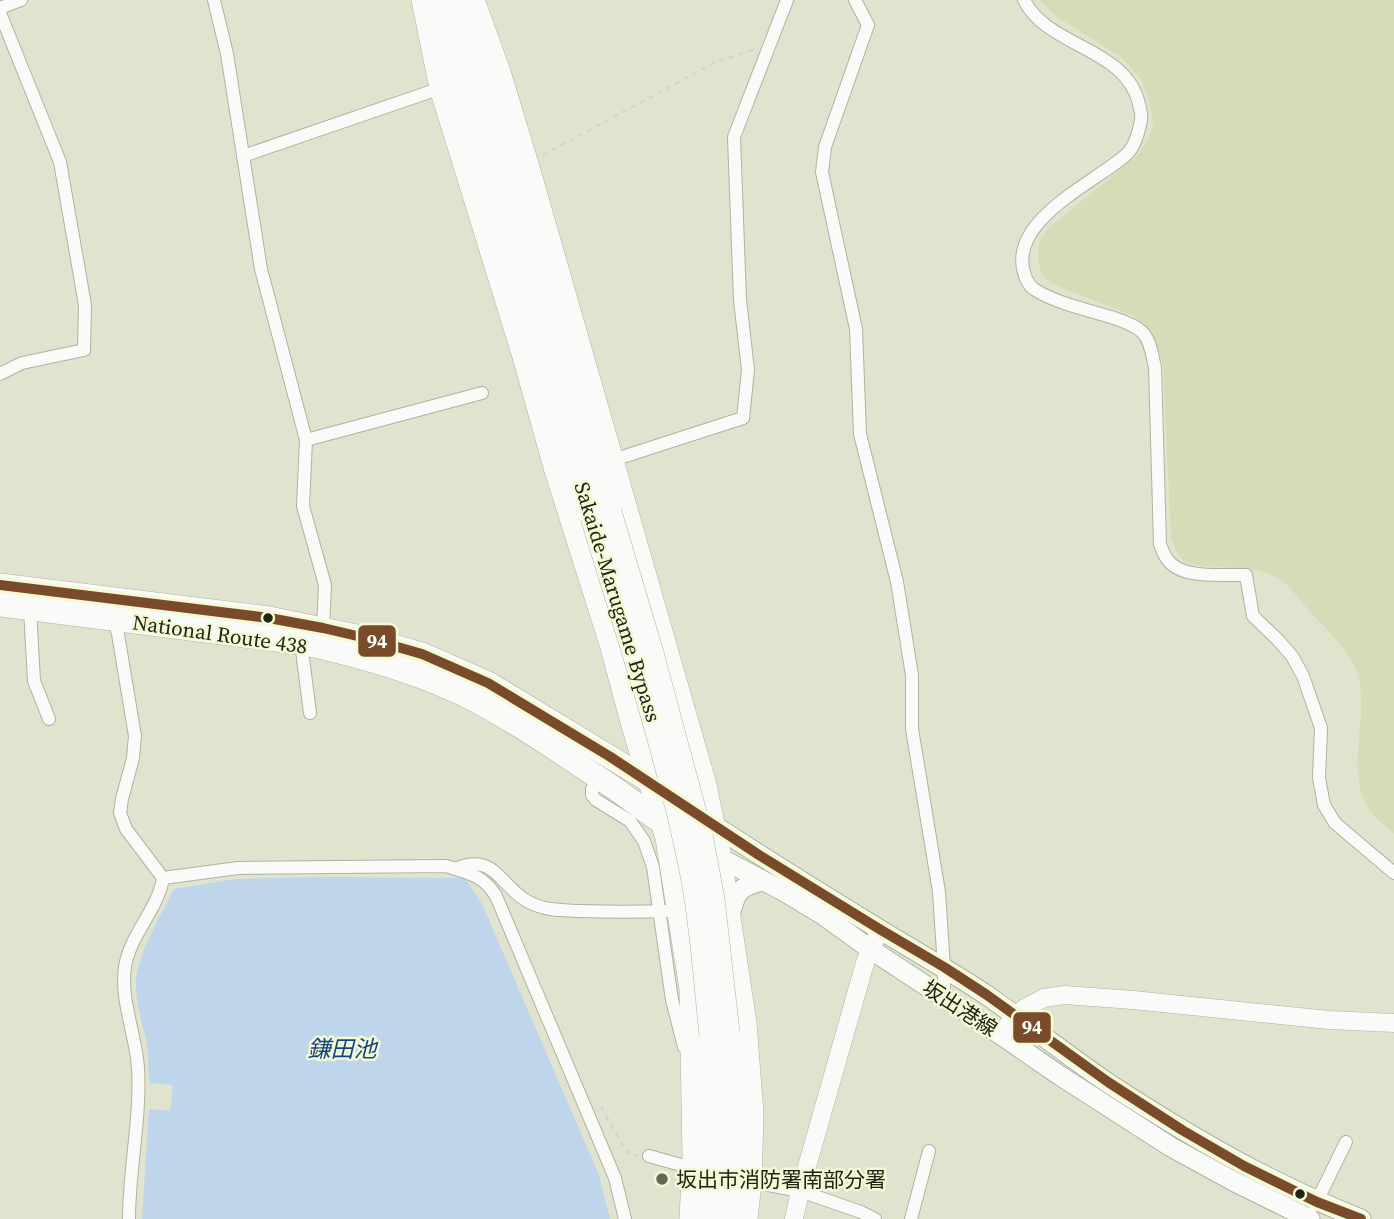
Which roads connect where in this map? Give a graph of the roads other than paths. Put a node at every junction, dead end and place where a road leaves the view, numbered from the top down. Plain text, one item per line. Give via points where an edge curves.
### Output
1 (21, 0) edge
2 (214, 0) edge
3 (424, 0) edge
4 (436, 0) edge
5 (457, 0) edge
6 (473, 0) edge
7 (787, 0) edge
8 (855, 0) edge
9 (1024, 0) edge
10 (0, 10) edge
11 (441, 88) junction
12 (243, 156) junction
13 (0, 374) edge
14 (482, 393) dead end
15 (306, 440) junction
16 (613, 460) junction
17 (601, 514) junction
18 (0, 585) edge
19 (0, 605) edge
20 (30, 609) junction
21 (111, 609) junction
22 (323, 628) junction
23 (301, 643) junction
24 (310, 713) dead end
25 (49, 719) dead end
26 (634, 729) junction
27 (586, 742) junction
28 (609, 756) junction
29 (598, 777) junction
30 (651, 782) junction
31 (661, 822) junction
32 (712, 824) junction
33 (720, 858) junction
34 (454, 869) junction
35 (1394, 873) edge
36 (163, 878) junction
37 (762, 881) junction
38 (669, 910) junction
39 (729, 919) junction
40 (881, 930) junction
41 (870, 949) junction
42 (944, 967) junction
43 (944, 998) junction
44 (1015, 1015) junction
45 (1394, 1023) edge
46 (720, 1033) junction
47 (1001, 1035) junction
48 (686, 1055) dead end
49 (1346, 1142) dead end
50 (929, 1151) dead end
51 (649, 1156) road end
52 (699, 1170) junction
53 (747, 1181) junction
54 (800, 1191) junction
55 (1312, 1213) edge
56 (129, 1219) edge
57 (625, 1219) edge
58 (691, 1219) edge
59 (709, 1219) edge
60 (729, 1219) edge
61 (746, 1219) edge
62 (794, 1219) edge
63 (875, 1219) edge
64 (911, 1219) edge
65 (1360, 1219) edge

1 - 10 street
2 - 12 street
3 - 11 highway
4 - 17 highway, Sakaide-Marugame Bypass
5 - 17 highway, Sakaide-Marugame Bypass
6 - 16 highway via 499,72
7 - 16 street via 734,137 740,300 748,370 743,418
8 - 42 street via 868,25 825,147 822,172 856,329 860,434 897,582 912,676 912,729 939,892
9 - 35 street via 1030,13 1049,27 1119,69 1131,83 1142,116 1129,152 1036,225 1024,243 1024,275 1031,288 1046,296 1128,323 1142,332 1155,367 1160,544 1166,558 1188,573 1246,575 1253,616 1292,656 1321,728 1319,778 1324,805 1335,823
10 - 13 street via 60,162 85,304 84,350 22,363
11 - 12 street
11 - 26 highway
12 - 15 street via 261,269
14 - 15 street
15 - 22 street via 303,506 325,585
16 - 32 highway
17 - 46 highway, Sakaide-Marugame Bypass, bridge via 677,805
18 - 21 highway, National Route 438
19 - 20 highway, National Route 438
20 - 21 highway, National Route 438
20 - 25 street via 34,681
21 - 22 highway, National Route 438 via 269,618
21 - 23 highway, National Route 438
21 - 36 street via 135,736 120,813 126,829
22 - 27 highway, National Route 438 via 450,665
23 - 24 street
23 - 29 highway, National Route 438 via 442,684 508,719
26 - 27 highway via 626,742 611,750
26 - 30 highway
27 - 28 highway, National Route 438
28 - 29 street
28 - 30 highway, National Route 438
29 - 31 highway, National Route 438
29 - 38 street via 592,795 630,821 644,841
30 - 31 highway
30 - 32 highway, National Route 438
31 - 33 highway, National Route 438
31 - 38 highway via 667,838
32 - 33 highway
32 - 40 main road, 坂出港線
33 - 37 main road, 坂出港線
33 - 39 highway
34 - 36 street via 238,868
34 - 38 street via 467,864 489,867 526,901 545,909
34 - 57 street via 479,877 496,896 615,1178
36 - 56 street via 125,966 124,993 134,1036 139,1093
37 - 39 main road via 739,891
37 - 41 main road, 坂出港線 via 823,915
38 - 48 street via 672,1000
38 - 52 highway via 691,989
39 - 53 highway via 745,1023 752,1114
40 - 41 street
40 - 42 main road, 坂出港線
41 - 43 main road, 坂出港線
41 - 54 street
42 - 43 street
42 - 44 main road, 坂出港線
43 - 47 main road, 坂出港線
44 - 45 street via 1044,998 1065,995
44 - 47 street
44 - 55 main road, 坂出港線 via 1108,1082
46 - 59 highway, Sakaide-Marugame Bypass
46 - 60 highway, Sakaide-Marugame Bypass via 732,1114
47 - 55 main road, 坂出港線 via 1171,1147 1235,1182
49 - 55 street
50 - 64 street
51 - 52 street
52 - 58 highway
53 - 54 street
53 - 61 highway
54 - 62 street
54 - 63 street
55 - 65 main road, 坂出港線

